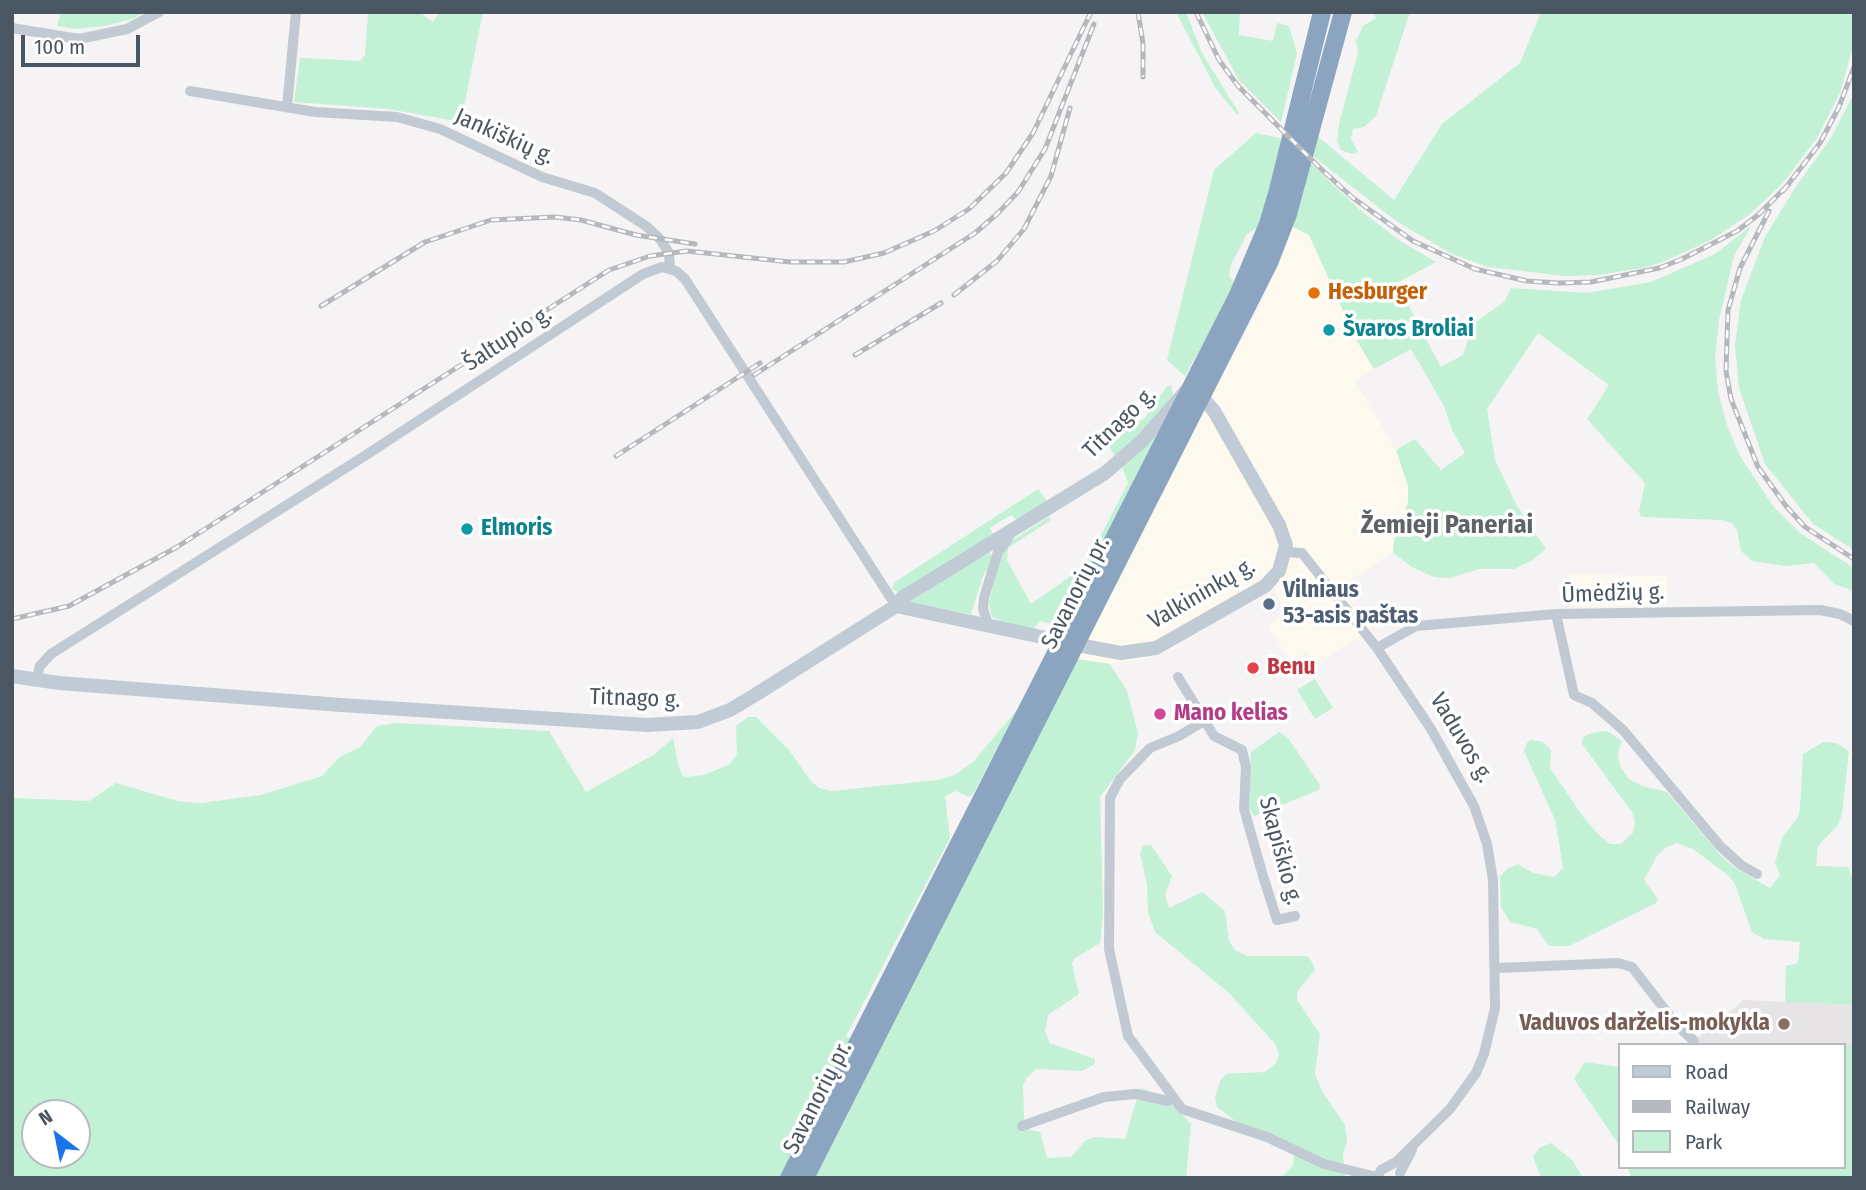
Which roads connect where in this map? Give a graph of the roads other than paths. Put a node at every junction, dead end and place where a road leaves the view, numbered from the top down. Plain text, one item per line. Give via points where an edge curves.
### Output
1 (159, 12) edge
2 (296, 12) edge
3 (1322, 12) edge
4 (1343, 12) edge
5 (12, 28) edge
6 (190, 91) dead end
7 (287, 107) junction
8 (670, 268) junction
9 (1197, 391) junction
10 (1014, 531) junction
11 (1286, 552) junction
12 (896, 606) junction
13 (1556, 614) junction
14 (1853, 620) edge
15 (989, 627) junction
16 (1056, 640) dead end
17 (1083, 646) dead end
18 (1377, 648) junction
19 (12, 676) edge
20 (1178, 677) dead end
21 (36, 680) junction
22 (1204, 721) junction
23 (1757, 874) dead end
24 (1295, 916) dead end
25 (1497, 968) junction
26 (1694, 1041) dead end
27 (1173, 1098) junction
28 (1022, 1126) dead end
29 (1413, 1146) junction
30 (1390, 1167) junction
31 (1401, 1175) edge
32 (1377, 1177) edge
33 (789, 1178) edge
34 (805, 1178) edge

1 - 5 street via 127,29 79,39
2 - 7 street
3 - 9 highway, Savanorių pr. via 1268,224
4 - 9 highway, Savanorių pr. via 1288,214 1249,307
6 - 7 street, Jankiškių g.
7 - 8 street, Jankiškių g. via 421,123 542,177 595,193 660,239 669,253
8 - 12 street via 685,279
8 - 21 street, Šaltupio g. via 643,274 51,654 40,666
9 - 10 street, Titnago g. via 1125,457
9 - 11 street via 1214,411 1279,524
9 - 33 highway, Savanorių pr.
9 - 34 highway, Savanorių pr.
10 - 12 street, Titnago g. via 902,598
10 - 15 street via 1000,547 984,598
11 - 17 street, Valkininkų g. via 1279,570 1265,586 1156,648 1121,653
11 - 18 street, Vaduvos g. via 1303,553
12 - 15 street
12 - 21 street, Titnago g. via 730,710 678,726
13 - 14 street, Ūmėdžių g. via 1820,610
13 - 18 street, Ūmėdžių g. via 1416,626
13 - 23 street via 1574,695 1592,703 1623,730 1720,846
15 - 16 street
18 - 25 street, Vaduvos g. via 1457,771 1474,806 1493,880
19 - 21 street, Titnago g.
20 - 22 street, Skapiškio g.
22 - 24 street, Skapiškio g. via 1219,740 1242,750 1244,809 1277,920
22 - 27 street, Vaduvos g. via 1150,748 1120,779 1108,805 1111,964 1128,1036
25 - 26 street via 1618,963 1632,967
25 - 29 street, Vaduvos g. via 1493,1020 1478,1069 1450,1109
27 - 28 street, Vaduvos g. via 1104,1097
27 - 32 street, Vaduvos g. via 1182,1109 1266,1137 1324,1164
29 - 30 street, Vaduvos g.
29 - 31 street, Vaduvos g.
30 - 31 street, Vaduvos g.
30 - 32 street, Vaduvos g.

